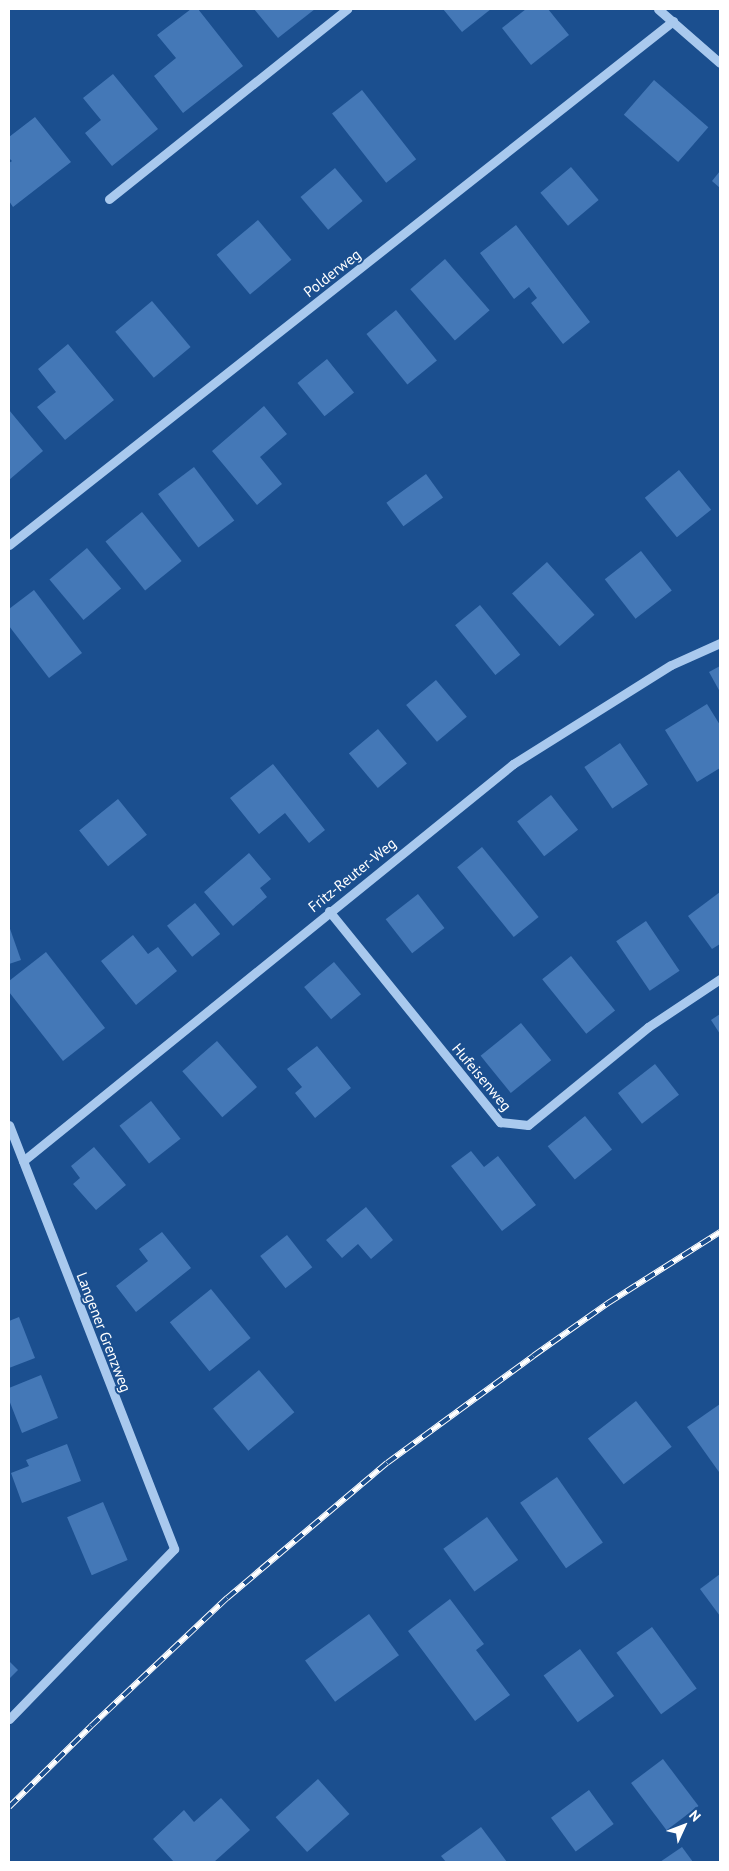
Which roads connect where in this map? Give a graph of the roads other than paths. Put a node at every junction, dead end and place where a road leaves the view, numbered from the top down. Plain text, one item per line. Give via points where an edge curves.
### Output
1 (347, 9) edge
2 (658, 9) edge
3 (673, 22) junction
4 (720, 63) edge
5 (109, 199) dead end
6 (9, 545) edge
7 (720, 643) edge
8 (329, 911) junction
9 (720, 979) edge
10 (9, 1125) edge
11 (22, 1160) junction
12 (9, 1719) edge

1 - 5 street
2 - 3 street
3 - 4 street
3 - 6 street, Polderweg
7 - 8 street, Fritz-Reuter-Weg via 671,665 514,764
8 - 9 street, Hufeisenweg via 500,1122 528,1125 648,1027
8 - 11 street, Fritz-Reuter-Weg
10 - 11 street, Langener Grenzweg
11 - 12 street, Langener Grenzweg via 174,1548

